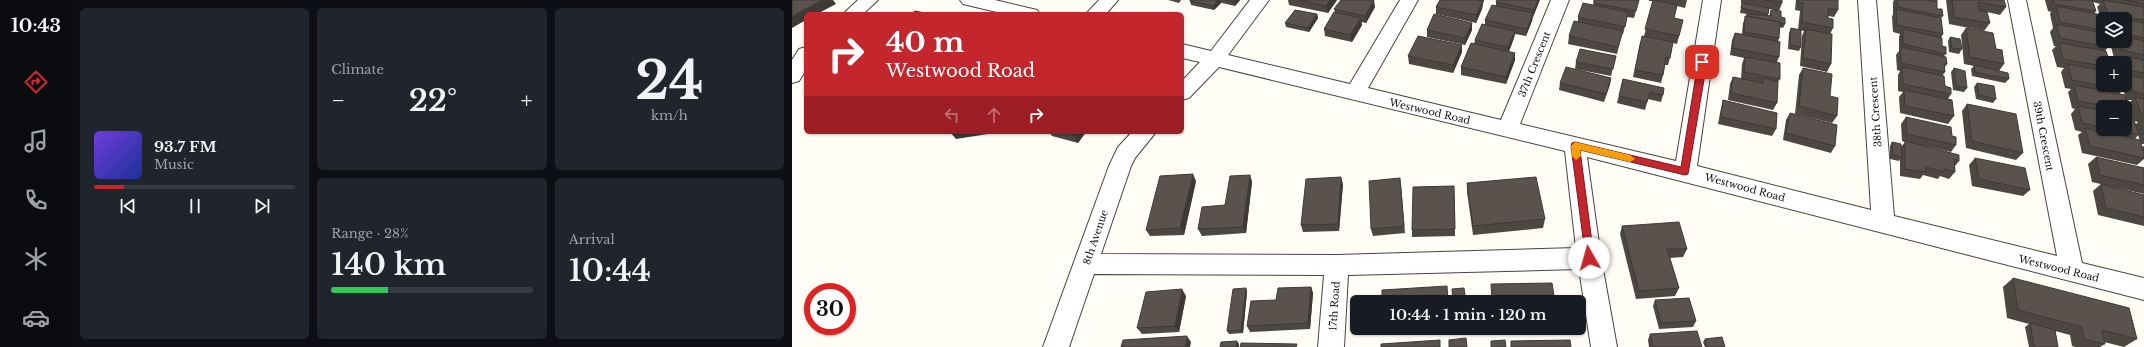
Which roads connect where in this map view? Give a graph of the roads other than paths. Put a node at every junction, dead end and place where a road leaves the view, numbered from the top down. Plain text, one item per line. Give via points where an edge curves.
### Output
1 (869, 0) edge
2 (969, 0) edge
3 (1109, 0) edge
4 (1260, 0) edge
5 (1409, 0) edge
6 (1560, 0) edge
7 (1712, 0) edge
8 (1867, 0) edge
9 (2017, 0) edge
10 (854, 12) edge
11 (1022, 12) edge
12 (1097, 12) edge
13 (1184, 51) edge
14 (804, 57) edge
15 (1215, 59) junction
16 (793, 73) edge
17 (1184, 91) edge
18 (1355, 93) junction
19 (1508, 128) junction
20 (1143, 134) edge
21 (1575, 146) junction
22 (1685, 172) junction
23 (1883, 223) junction
24 (1589, 258) junction
25 (1086, 264) junction
26 (1337, 265) junction
27 (2072, 271) junction
28 (2144, 289) edge
29 (1056, 347) edge
30 (1331, 347) edge
31 (1604, 347) edge

1 - 10 street
2 - 11 street
3 - 12 street
4 - 15 street
5 - 18 street
6 - 19 street, 37th Crescent
7 - 22 street
8 - 23 street, 38th Crescent
9 - 27 street, 39th Crescent
13 - 15 street, Westwood Road
14 - 16 street
15 - 17 street
15 - 18 street, Westwood Road
18 - 19 street, Westwood Road
19 - 21 street, Westwood Road
20 - 25 street, 8th Avenue via 1126,153 1120,166
21 - 22 street, Westwood Road
21 - 24 street
22 - 23 street, Westwood Road
23 - 27 street, Westwood Road
24 - 26 street
24 - 31 street
25 - 26 street
25 - 29 street, 8th Avenue
26 - 30 street, 17th Road
27 - 28 street, Westwood Road

